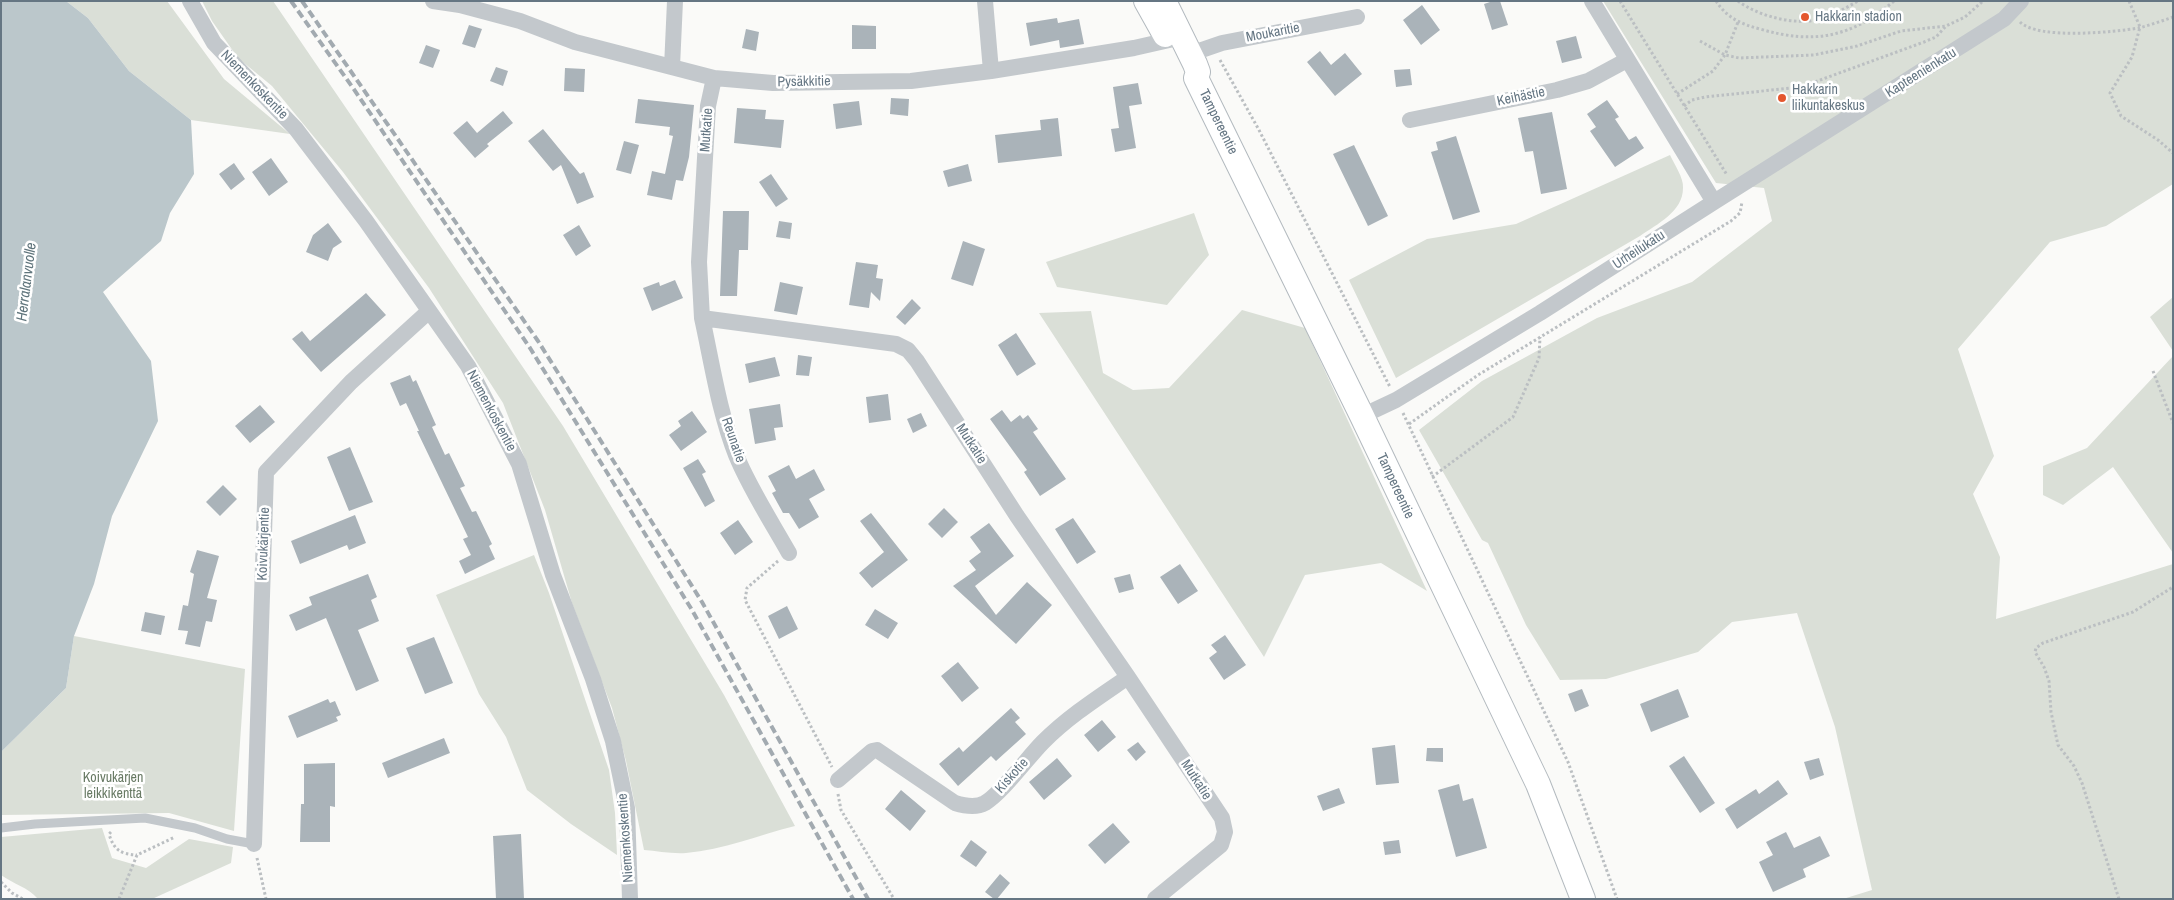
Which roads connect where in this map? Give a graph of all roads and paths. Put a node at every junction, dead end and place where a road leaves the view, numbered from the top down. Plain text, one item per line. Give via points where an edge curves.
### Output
1 (190, 1) edge
2 (433, 1) edge
3 (675, 1) edge
4 (985, 1) edge
5 (1146, 1) edge
6 (1164, 1) edge
7 (1592, 1) edge
8 (1620, 1) edge
9 (1716, 1) edge
10 (1738, 1) edge
11 (1858, 1) edge
12 (1894, 1) edge
13 (1983, 1) edge
14 (2129, 1) edge
15 (2016, 7) edge
16 (1357, 17) dead end
17 (2173, 17) edge
18 (1738, 22) junction
19 (1946, 26) junction
20 (2140, 28) junction
21 (1700, 41) dead end
22 (1188, 44) junction
23 (1725, 55) junction
24 (1628, 60) junction
25 (672, 67) junction
26 (991, 71) junction
27 (714, 78) junction
28 (1677, 94) junction
29 (1684, 106) junction
30 (1410, 120) dead end
31 (2173, 153) edge
32 (1736, 189) junction
33 (1714, 202) junction
34 (428, 312) junction
35 (702, 318) junction
36 (1540, 337) junction
37 (2153, 371) dead end
38 (1396, 400) junction
39 (1362, 416) junction
40 (2173, 423) edge
41 (1409, 424) junction
42 (1432, 477) junction
43 (789, 553) joint
44 (2173, 587) edge
45 (1128, 677) junction
46 (838, 780) junction
47 (120, 820) junction
48 (1, 828) edge
49 (195, 828) junction
50 (254, 844) junction
51 (137, 855) junction
52 (1, 882) edge
53 (23, 899) edge
54 (119, 899) edge
55 (266, 899) edge
56 (630, 899) edge
57 (894, 899) edge
58 (1155, 899) edge
59 (1582, 899) edge
60 (1617, 899) edge
61 (2119, 899) edge

1 - 34 street, Niemenkoskentie via 214,43 296,129 366,221
2 - 25 street, Pysäkkitie via 460,4 520,21 575,42
3 - 25 street
4 - 26 street
5 - 22 main road, Tampereentie
6 - 22 main road, Tampereentie
7 - 24 street
8 - 28 path
9 - 18 path via 1728,16
10 - 11 path via 1760,14 1786,20 1818,19
12 - 18 path via 1864,24 1832,36 1792,37
13 - 19 path via 1965,17
14 - 20 path
15 - 20 path via 2023,24 2038,31 2092,33
15 - 32 street, Kapteenienkatu via 1976,37
16 - 22 street, Moukaritie via 1222,43
17 - 20 path
18 - 23 path
19 - 23 path via 1901,31 1857,46 1814,55 1739,58
19 - 29 path via 1936,37 1801,87 1705,97
20 - 31 path via 2132,57 2110,93 2121,116
21 - 23 path
22 - 26 street, Pysäkkitie via 1134,48
22 - 38 path via 1259,130
22 - 39 main road, Tampereentie via 1198,72 1196,78
23 - 28 path via 1712,72
24 - 30 street, Keihästie via 1588,81 1565,88
24 - 33 street
25 - 27 street, Pysäkkitie
26 - 27 street, Pysäkkitie via 911,81 773,83
27 - 35 street, Mutkatie via 708,106 699,262
28 - 29 path
29 - 32 path
32 - 33 street, Kapteenienkatu
32 - 36 path via 1743,208 1731,221
33 - 38 street, Urheilukatu
34 - 50 street, Koivukärjentie via 351,382 266,472
34 - 56 street, Niemenkoskentie via 468,366 519,464 553,575 593,679 614,741 627,808
35 - 43 street, Reunatie via 736,455
35 - 45 street, Mutkatie via 896,344 908,350
36 - 41 path via 1478,375
36 - 42 path via 1539,358 1513,417
37 - 40 path
38 - 39 street, Urheilukatu
38 - 41 path
39 - 59 main road, Tampereentie via 1538,784
41 - 42 path
42 - 60 path via 1568,762
43 - 46 path via 746,588 746,600
44 - 61 path via 2133,612 2043,643 2035,652 2049,681 2058,745 2082,783
45 - 46 street, Kiskotie via 1075,713 984,804 968,806 956,803 877,750
45 - 58 street, Mutkatie via 1222,818 1225,832 1221,845
46 - 57 path via 842,810
47 - 48 lane
47 - 49 lane via 145,818
47 - 51 path via 109,834 112,844 124,854
49 - 50 lane
49 - 51 path
50 - 55 path
51 - 54 path
52 - 53 path

